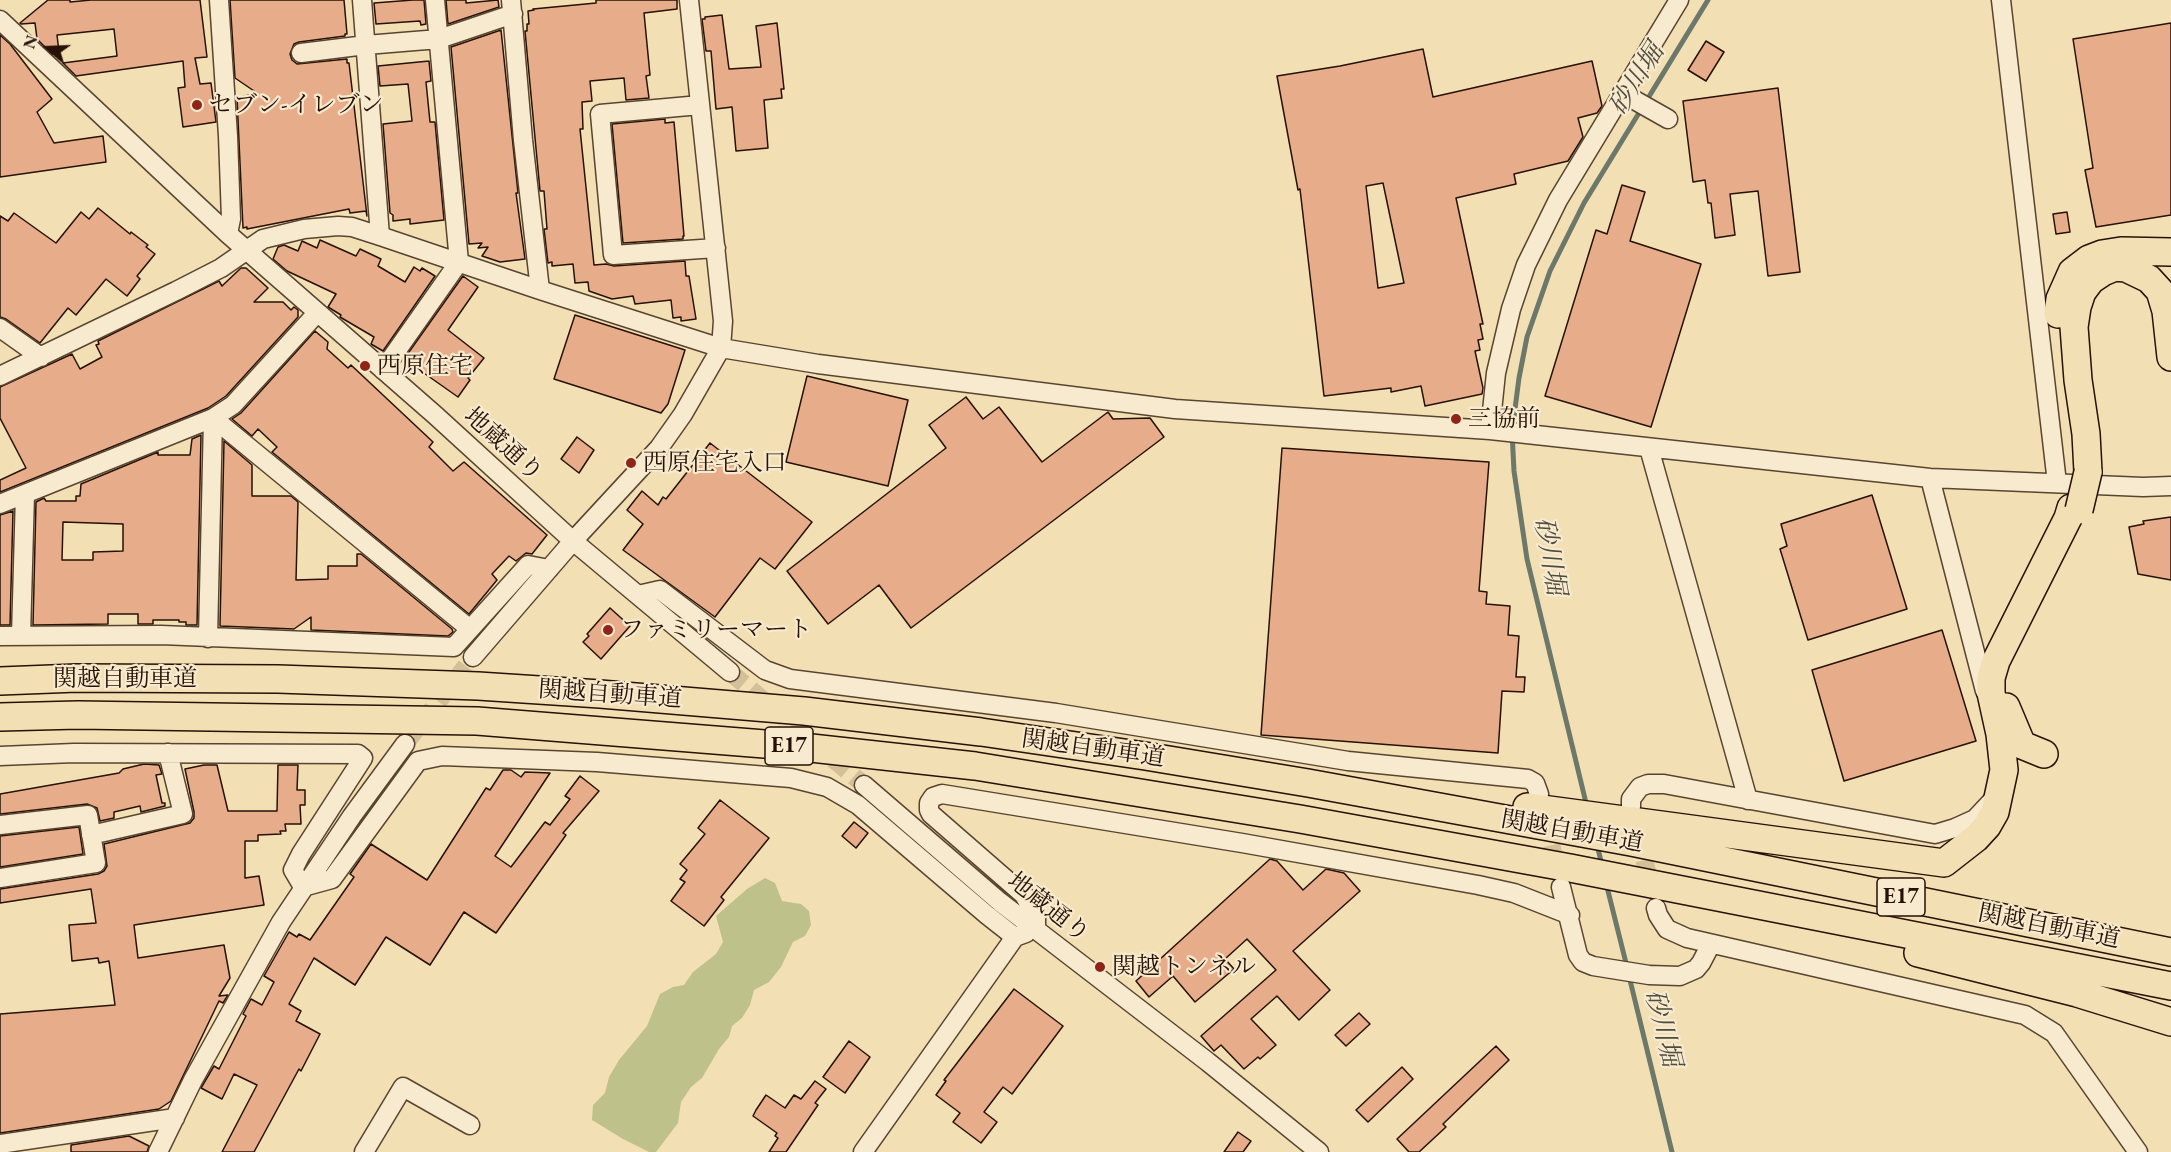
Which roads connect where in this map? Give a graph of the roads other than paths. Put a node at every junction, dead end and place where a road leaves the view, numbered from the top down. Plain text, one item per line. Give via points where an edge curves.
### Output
1 (219, 0) edge
2 (362, 0) edge
3 (435, 0) edge
4 (689, 0) edge
5 (1679, 0) edge
6 (2001, 0) edge
7 (512, 7) edge
8 (0, 20) edge
9 (439, 39) junction
10 (366, 45) junction
11 (301, 53) dead end
12 (1625, 95) junction
13 (700, 105) junction
14 (1664, 117) dead end
15 (228, 234) junction
16 (380, 236) junction
17 (716, 248) junction
18 (246, 250) junction
19 (2171, 252) edge
20 (459, 262) junction
21 (540, 290) junction
22 (317, 313) junction
23 (0, 328) edge
24 (721, 348) junction
25 (41, 357) junction
26 (2171, 357) edge
27 (383, 370) junction
28 (0, 376) edge
29 (213, 418) junction
30 (1493, 431) junction
31 (1649, 448) junction
32 (2075, 476) junction
33 (1930, 478) junction
34 (2171, 486) edge
35 (25, 494) junction
36 (0, 504) edge
37 (2075, 509) junction
38 (573, 541) junction
39 (549, 569) junction
40 (638, 595) junction
41 (470, 628) junction
42 (0, 636) edge
43 (21, 636) junction
44 (208, 638) junction
45 (474, 657) tunnel mouth
46 (730, 672) tunnel mouth
47 (0, 681) edge
48 (0, 717) edge
49 (405, 744) tunnel mouth
50 (168, 753) junction
51 (2044, 754) dead end
52 (0, 756) edge
53 (864, 785) tunnel mouth
54 (1748, 800) junction
55 (1550, 811) junction
56 (1629, 823) junction
57 (0, 825) edge
58 (91, 835) junction
59 (1566, 877) junction
60 (0, 878) edge
61 (303, 888) junction
62 (1752, 902) junction
63 (1656, 908) tunnel mouth
64 (1570, 915) junction
65 (1036, 930) junction
66 (1015, 937) junction
67 (1711, 944) junction
68 (2171, 952) edge
69 (2171, 986) edge
70 (2171, 1022) edge
71 (175, 1118) junction
72 (470, 1125) dead end
73 (0, 1144) edge
74 (158, 1152) edge
75 (364, 1152) edge
76 (863, 1152) edge
77 (1319, 1152) edge
78 (2138, 1152) edge

1 - 15 street via 228,135
2 - 10 street
3 - 9 street
4 - 13 street
5 - 12 street
6 - 32 street
7 - 9 street
7 - 21 street
8 - 15 street, 地蔵通り
9 - 10 street
9 - 20 street
10 - 11 street
10 - 16 street
12 - 14 street
12 - 30 street via 1558,200 1526,265 1496,373
13 - 17 street
13 - 17 street via 600,114 613,255
15 - 18 street, 地蔵通り
16 - 18 street via 352,227 326,226 263,239
16 - 20 street
17 - 24 street via 723,321
18 - 22 street, 地蔵通り
18 - 25 street via 221,268
19 - 32 highway via 2121,251 2089,258 2072,272 2064,286 2057,337 2079,435
20 - 21 street
20 - 27 street
21 - 24 street
22 - 27 street, 地蔵通り
22 - 29 street via 233,405
23 - 25 street
24 - 30 street via 1175,409
24 - 38 street via 659,448
25 - 28 street
26 - 32 highway via 2166,311 2160,291 2149,279 2115,267 2091,280 2082,292 2074,327 2086,434
27 - 38 street, 地蔵通り
29 - 35 street
29 - 41 street
29 - 44 street
30 - 31 street
31 - 33 street
31 - 54 street
32 - 33 street
32 - 34 street via 2143,487
32 - 37 highway, bridge
33 - 54 street via 1998,740 2001,774 1990,803 1976,819 1935,834
35 - 36 street
35 - 43 street
37 - 51 highway via 2067,537 2014,641 2003,682 2003,698 2022,745
37 - 56 highway via 1996,661 1991,678 2004,770 1995,812 1976,838 1944,863
38 - 39 street
38 - 40 street, 地蔵通り
39 - 41 street via 528,565
39 - 45 street
40 - 46 street, 地蔵通り
40 - 55 street via 660,590 765,670 790,679 1056,713 1348,761 1528,779 1535,783
41 - 44 street via 454,646 445,647
42 - 43 street
43 - 44 street
47 - 55 highway, 関越自動車道 / E17 via 278,679 600,693 981,732 1308,783
48 - 59 highway, 関越自動車道 / E17 via 124,715 477,721 802,747 975,766 1289,817
49 - 61 street
50 - 52 street
50 - 58 street via 183,814
50 - 61 street via 358,754 363,758 293,870
53 - 65 street, 地蔵通り
54 - 56 street via 1648,784 1640,787 1631,799
55 - 56 highway, 関越自動車道
56 - 68 highway, 関越自動車道 / E17
57 - 58 street via 88,815
58 - 60 street via 96,863
59 - 62 highway, 関越自動車道 / E17 via 1643,881
59 - 64 street
61 - 66 street via 332,879 418,761 472,756 630,765 791,778 827,787 858,805
61 - 71 street
62 - 69 highway, 関越自動車道 / E17
62 - 70 highway via 1884,945 2077,993
63 - 67 street via 1667,928 1687,939
64 - 65 street via 1514,893 1478,885 942,794 933,797 928,810 931,814 1024,896 1036,916
64 - 67 street via 1578,955 1593,966 1680,976 1701,963
65 - 66 street
65 - 77 street, 地蔵通り
66 - 76 street
67 - 78 street via 2025,1015 2054,1032
71 - 73 street
71 - 74 street
72 - 75 street via 403,1087

